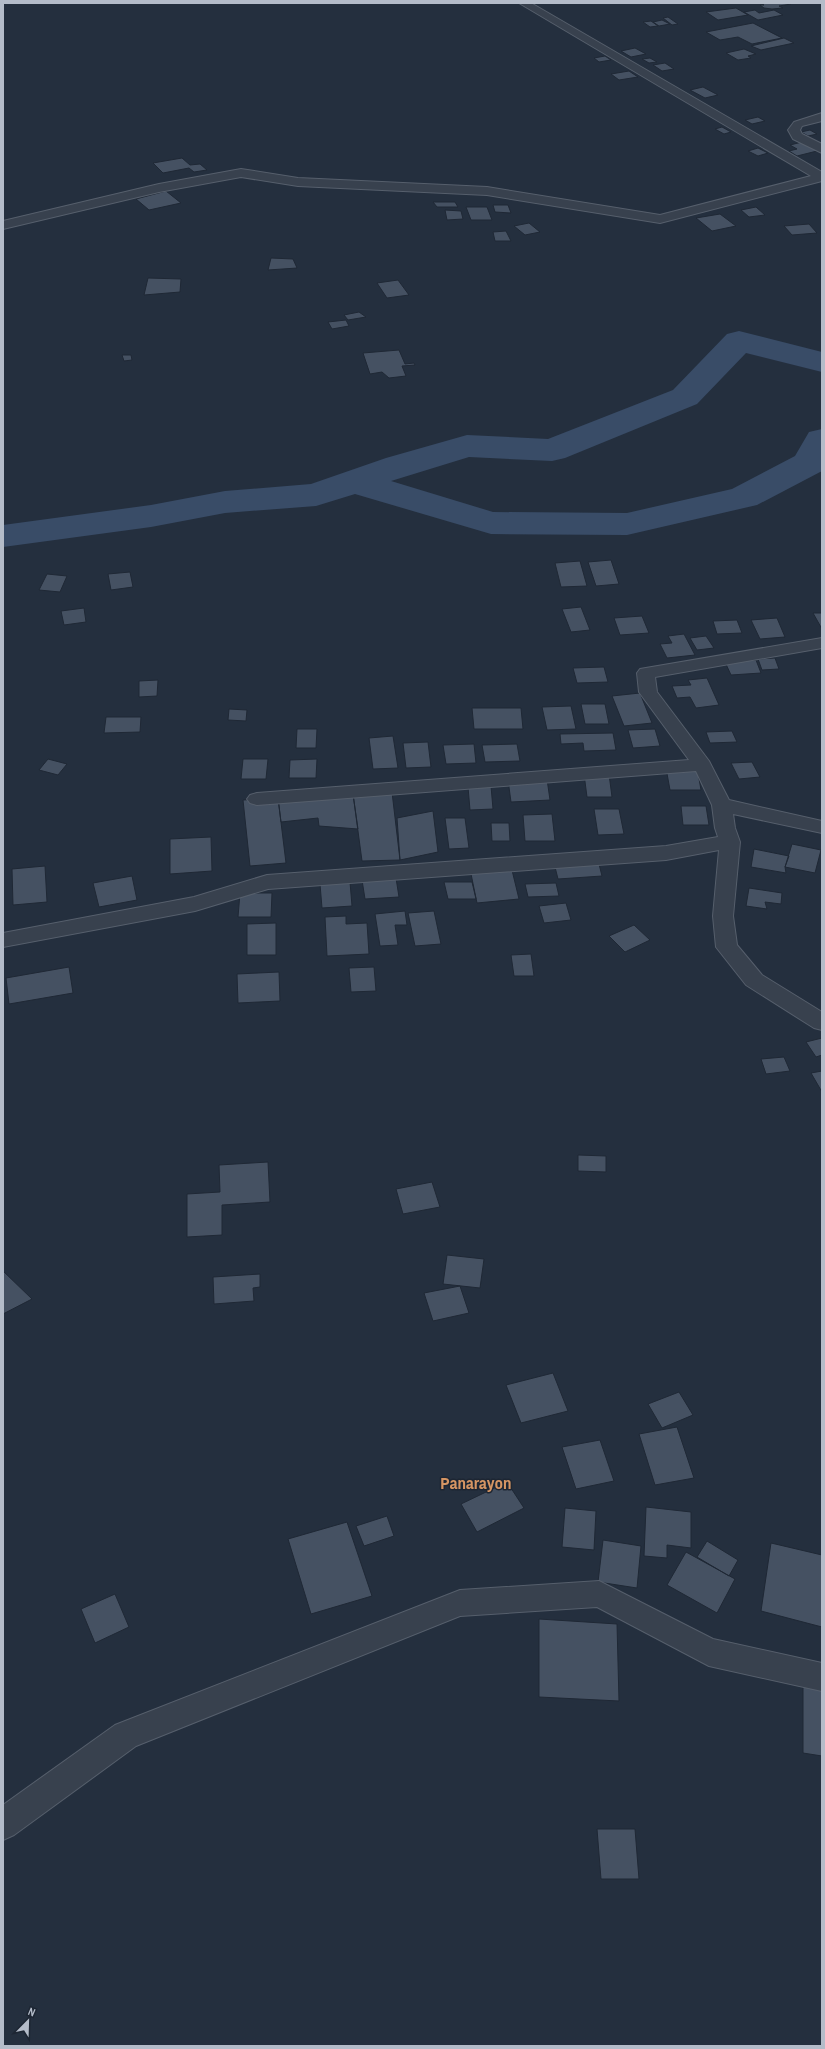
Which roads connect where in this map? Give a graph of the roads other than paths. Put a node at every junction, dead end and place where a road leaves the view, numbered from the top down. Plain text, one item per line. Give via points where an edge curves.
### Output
1 (524, 3) edge
2 (822, 117) edge
3 (822, 149) edge
4 (822, 177) edge
5 (3, 225) edge
6 (822, 643) edge
7 (702, 765) junction
8 (257, 799) dead end
9 (722, 805) junction
10 (822, 827) edge
11 (730, 842) junction
12 (3, 940) edge
13 (822, 1022) edge
14 (822, 1677) edge
15 (3, 1824) edge

1 - 4 street
2 - 3 street via 798,124 794,130 797,136
4 - 5 street via 660,219 487,190 298,182 241,173 159,188
6 - 7 street via 646,673 648,692
7 - 8 street
7 - 9 street
9 - 10 street
9 - 11 street
11 - 12 street via 666,853 267,882 195,904
11 - 13 street via 723,916 727,947 754,980
14 - 15 street via 709,1652 600,1594 460,1603 126,1736

